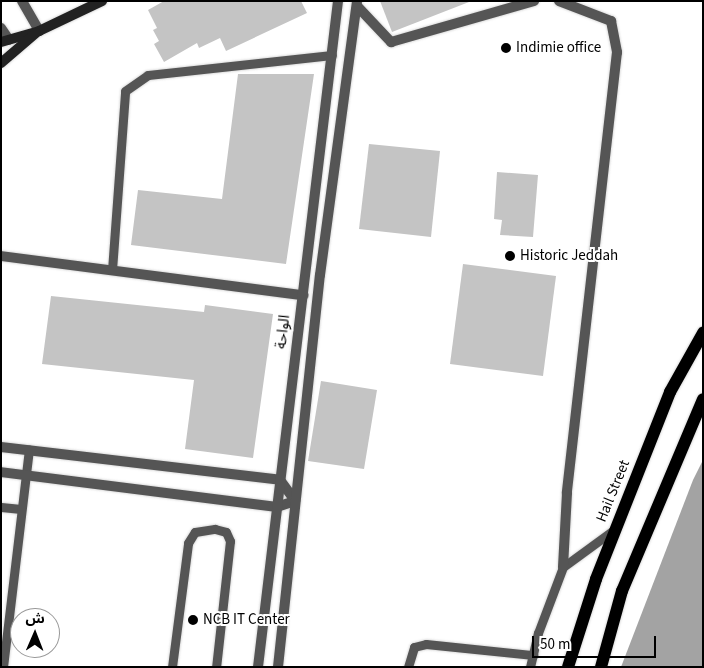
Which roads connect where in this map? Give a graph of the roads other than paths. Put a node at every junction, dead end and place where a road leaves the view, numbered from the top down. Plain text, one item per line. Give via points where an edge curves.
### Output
1 (22, 1) edge
2 (102, 1) edge
3 (338, 1) edge
4 (534, 1) edge
5 (559, 1) edge
6 (357, 3) edge
7 (1, 28) edge
8 (39, 31) junction
9 (5, 41) edge
10 (332, 55) junction
11 (1, 63) edge
12 (1, 256) edge
13 (112, 270) junction
14 (303, 295) junction
15 (703, 333) edge
16 (703, 400) edge
17 (1, 447) edge
18 (29, 450) junction
19 (1, 472) edge
20 (25, 475) junction
21 (280, 480) junction
22 (295, 501) junction
23 (1, 507) edge
24 (277, 507) junction
25 (21, 509) junction
26 (615, 529) junction
27 (564, 567) junction
28 (532, 655) junction
29 (3, 667) edge
30 (172, 667) edge
31 (216, 667) edge
32 (258, 667) edge
33 (278, 667) edge
34 (408, 667) edge
35 (530, 667) edge
36 (568, 667) edge
37 (601, 667) edge

1 - 8 street
2 - 8 main road
3 - 10 street, الواحة
4 - 6 street via 391,42
5 - 27 street via 611,21 618,52 567,493
6 - 22 street, الواحة via 320,275
7 - 9 street
8 - 9 main road
8 - 11 main road
10 - 13 lane via 148,76 124,91
10 - 14 street, الواحة
12 - 13 street
13 - 14 street
14 - 21 street, الواحة
15 - 26 main road, Hail Street via 670,392
16 - 37 main road via 622,591
17 - 18 street
18 - 20 lane
18 - 21 street
19 - 20 street
20 - 24 street
20 - 25 lane
21 - 22 street
21 - 24 street, الواحة
22 - 24 street
22 - 33 street, الواحة
23 - 25 lane
24 - 32 street, الواحة
25 - 29 lane
26 - 27 lane
26 - 36 main road, Hail Street
27 - 28 lane
28 - 34 lane via 426,644 414,647
28 - 35 lane
30 - 31 lane via 188,543 195,532 215,529 226,532 230,541

